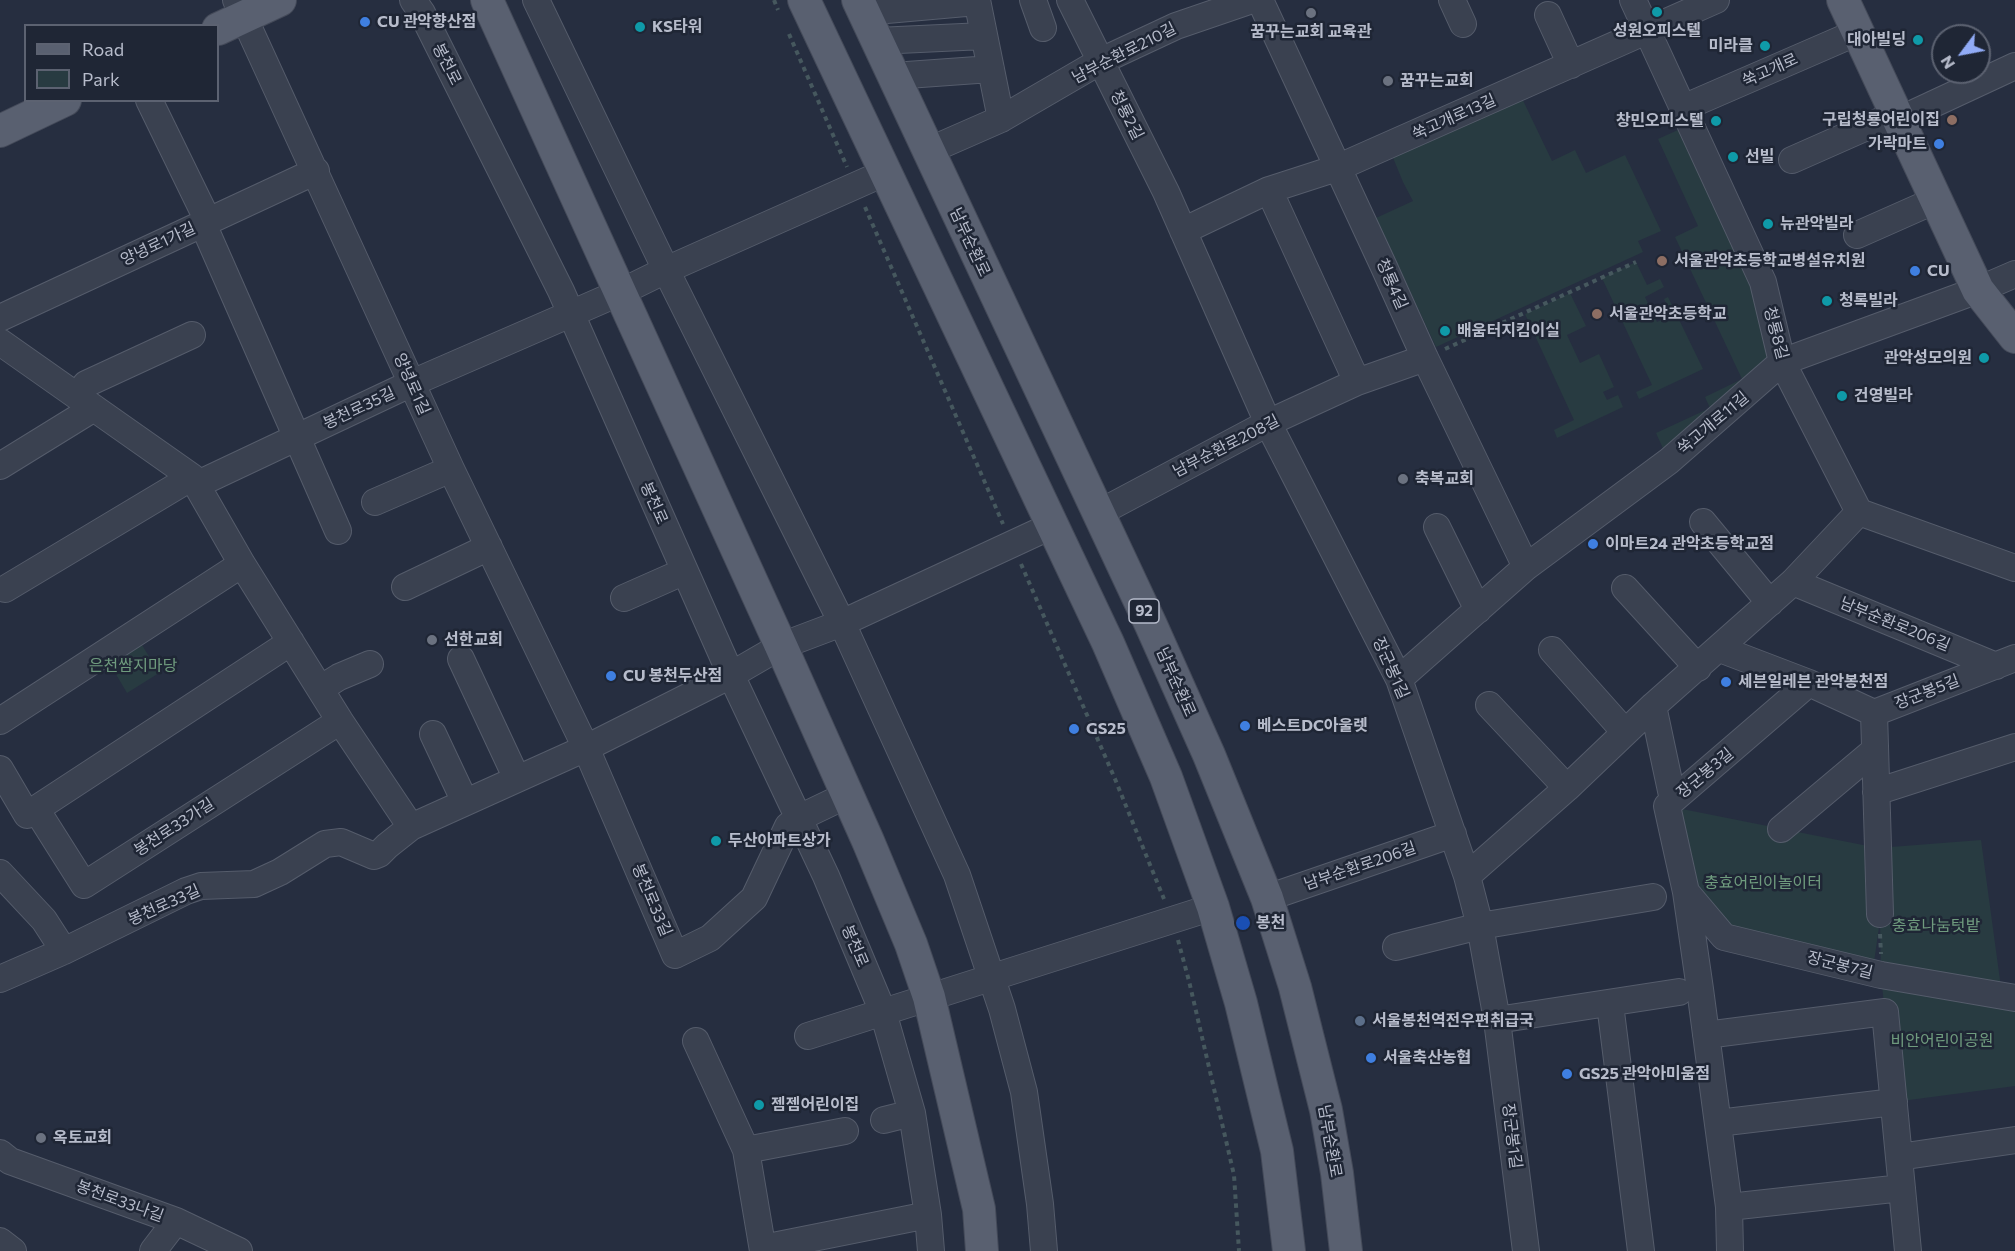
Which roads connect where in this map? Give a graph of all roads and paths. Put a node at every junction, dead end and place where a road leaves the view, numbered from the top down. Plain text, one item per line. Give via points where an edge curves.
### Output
1 (280, 0) edge
2 (413, 0) edge
3 (536, 0) edge
4 (774, 0) edge
5 (1033, 0) edge
6 (1070, 0) edge
7 (1252, 0) edge
8 (1260, 0) edge
9 (1452, 0) edge
10 (1633, 0) edge
11 (1716, 0) edge
12 (1843, 0) edge
13 (486, 1) edge
14 (977, 1) edge
15 (791, 5) edge
16 (861, 6) edge
17 (233, 15) edge
18 (1548, 15) dead end
19 (1463, 24) dead end
20 (1043, 28) dead end
21 (1647, 31) junction
22 (1858, 32) junction
23 (788, 33) dead end
24 (984, 36) junction
25 (877, 40) junction
26 (1099, 62) junction
27 (1571, 65) junction
28 (2015, 66) edge
29 (991, 69) junction
30 (893, 76) junction
31 (61, 102) edge
32 (150, 102) edge
33 (1683, 108) junction
34 (1898, 117) junction
35 (1001, 119) junction
36 (0, 131) edge
37 (928, 151) junction
38 (1792, 160) dead end
39 (1337, 168) junction
40 (316, 171) junction
41 (884, 173) junction
42 (856, 186) junction
43 (1269, 190) junction
44 (1936, 200) junction
45 (205, 223) junction
46 (1183, 231) junction
47 (1857, 235) dead end
48 (1636, 262) dead end
49 (666, 270) junction
50 (2015, 274) edge
51 (1978, 290) junction
52 (621, 292) junction
53 (570, 314) junction
54 (0, 318) edge
55 (192, 335) dead end
56 (2015, 337) edge
57 (0, 342) edge
58 (1425, 358) junction
59 (1782, 362) junction
60 (1357, 382) junction
61 (412, 383) junction
62 (85, 402) junction
63 (1268, 423) junction
64 (1059, 432) junction
65 (297, 438) junction
66 (1015, 448) junction
67 (0, 466) edge
68 (451, 469) junction
69 (194, 481) junction
70 (375, 502) dead end
71 (1859, 512) junction
72 (1097, 514) junction
73 (1702, 522) dead end
74 (1051, 526) junction
75 (1437, 527) dead end
76 (338, 531) dead end
77 (1012, 544) junction
78 (489, 547) junction
79 (242, 564) junction
80 (1526, 567) junction
81 (2015, 568) edge
82 (685, 571) junction
83 (1794, 582) junction
84 (405, 586) dead end
85 (1625, 588) dead end
86 (4, 589) dead end
87 (624, 598) dead end
88 (1770, 603) junction
89 (1478, 610) junction
90 (842, 623) junction
91 (291, 642) junction
92 (781, 646) junction
93 (1720, 649) junction
94 (1552, 650) dead end
95 (461, 659) dead end
96 (2006, 662) edge
97 (370, 664) dead end
98 (1698, 668) junction
99 (730, 675) junction
100 (1399, 679) junction
101 (1809, 683) junction
102 (320, 689) junction
103 (1489, 705) dead end
104 (1653, 706) junction
105 (1874, 713) junction
106 (0, 721) edge
107 (340, 721) junction
108 (1625, 732) junction
109 (433, 734) dead end
110 (2015, 747) edge
111 (586, 748) junction
112 (1875, 750) junction
113 (0, 769) edge
114 (517, 779) junction
115 (1567, 788) junction
116 (1876, 792) junction
117 (847, 795) junction
118 (465, 802) junction
119 (1667, 806) dead end
120 (36, 809) junction
121 (793, 823) junction
122 (411, 827) junction
123 (1781, 829) dead end
124 (1453, 834) junction
125 (0, 873) edge
126 (1467, 876) junction
127 (1686, 892) junction
128 (1653, 897) dead end
129 (1267, 898) junction
130 (1213, 907) junction
131 (1880, 914) dead end
132 (1172, 920) junction
133 (1480, 926) junction
134 (1396, 946) dead end
135 (64, 951) junction
136 (991, 977) junction
137 (0, 979) edge
138 (1679, 993) dead end
139 (930, 997) junction
140 (2015, 998) edge
141 (1610, 1004) junction
142 (883, 1012) junction
143 (1497, 1020) junction
144 (1706, 1035) junction
145 (808, 1036) dead end
146 (696, 1041) dead end
147 (1894, 1102) junction
148 (912, 1113) junction
149 (884, 1120) dead end
150 (1718, 1123) junction
151 (845, 1131) dead end
152 (2015, 1140) edge
153 (746, 1150) junction
154 (1899, 1157) junction
155 (3, 1163) edge
156 (1902, 1188) junction
157 (1729, 1207) junction
158 (928, 1215) junction
159 (176, 1221) junction
160 (0, 1241) edge
161 (763, 1249) edge
162 (13, 1251) edge
163 (153, 1251) edge
164 (239, 1251) edge
165 (931, 1251) edge
166 (982, 1251) edge
167 (1044, 1251) edge
168 (1239, 1251) edge
169 (1288, 1251) edge
170 (1346, 1251) edge
171 (1526, 1251) edge
172 (1641, 1251) edge
173 (1730, 1251) edge
174 (1908, 1251) edge

1 - 17 main road
2 - 53 street, 봉천로
3 - 49 street
4 - 15 path
5 - 20 street
6 - 26 street, 청룡2길
7 - 26 street, 남부순환로210길 via 1176,26
8 - 39 street, 청룡4길
9 - 19 street
10 - 21 street, 청룡8길
11 - 21 street, 쑥고개로13길
12 - 22 main road
13 - 52 main road
14 - 16 street, 남부순환로
14 - 24 street
15 - 41 main road
16 - 25 main road, 남부순환로 / 92
17 - 40 street, 양녕로1길
18 - 27 street
21 - 27 street, 쑥고개로13길
21 - 33 street, 청룡8길
22 - 33 street, 쑥고개로
22 - 34 main road
23 - 42 path
24 - 25 street
24 - 29 street
25 - 30 main road, 남부순환로 / 92
26 - 35 street, 남부순환로210길
26 - 46 street, 청룡2길
27 - 39 street, 쑥고개로13길
28 - 34 street
29 - 30 street
29 - 35 street
30 - 37 main road, 남부순환로 / 92
31 - 36 main road
32 - 45 street
33 - 59 street, 청룡8길 via 1763,282
34 - 38 street
34 - 44 main road
35 - 37 street, 남부순환로210길
37 - 64 main road, 남부순환로 / 92
39 - 43 street
39 - 58 street, 청룡4길
40 - 45 street, 양녕로1가길
40 - 61 street, 양녕로1길
41 - 42 street
41 - 66 main road
42 - 49 street
42 - 77 path
43 - 46 street
43 - 60 street
44 - 47 street
44 - 51 main road
45 - 54 street, 양녕로1가길
45 - 65 street
46 - 63 street, 청룡2길
48 - 58 path
49 - 52 street
49 - 90 street
50 - 51 street, 쑥고개로11길
51 - 56 main road
51 - 59 street, 쑥고개로11길
52 - 53 street, 봉천로35길
52 - 92 main road
53 - 61 street, 봉천로35길
53 - 82 street, 봉천로
55 - 62 street via 86,384
57 - 62 street
58 - 60 street, 남부순환로208길
58 - 80 street, 청룡4길
59 - 71 street, 청룡8길
59 - 80 street, 쑥고개로11길 via 1669,461
60 - 63 street, 남부순환로208길
61 - 65 street, 봉천로35길
61 - 68 street, 양녕로1길
62 - 67 street
62 - 69 street
63 - 72 street, 남부순환로208길
63 - 100 street, 장군봉1길
64 - 66 main road via 1059,448 1048,460 1033,462 1019,455
64 - 72 main road, 남부순환로 / 92
65 - 69 street, 봉천로35길
65 - 76 street
66 - 74 main road
68 - 70 street
68 - 78 street, 양녕로1길
69 - 79 street
69 - 86 street
71 - 81 street
71 - 83 street
72 - 129 main road, 남부순환로 / 92 via 1209,754
73 - 88 street
74 - 77 street
74 - 130 main road via 1108,643 1166,777
75 - 89 street
77 - 90 street
77 - 132 path
78 - 84 street
78 - 111 street, 양녕로1길
79 - 91 street
79 - 106 street
80 - 89 street, 쑥고개로11길
82 - 87 street
82 - 99 street, 봉천로
83 - 88 street
83 - 96 street, 남부순환로206길
85 - 98 street
88 - 93 street
89 - 100 street, 쑥고개로11길
90 - 92 street
90 - 136 street via 957,875
91 - 102 street
91 - 120 street
92 - 99 street, 봉천로33길
92 - 117 main road
93 - 98 street
93 - 101 street
94 - 108 street
95 - 114 street
96 - 105 street, 장군봉5길
97 - 102 street
98 - 104 street
99 - 111 street, 봉천로33길
99 - 121 street, 봉천로
100 - 124 street, 장군봉1길
101 - 104 street, 장군봉3길 via 1673,800
101 - 105 street
102 - 107 street
103 - 115 street
104 - 108 street
105 - 112 street, 장군봉5길
107 - 120 street, 봉천로33가길 via 84,885
107 - 122 street
108 - 115 street
109 - 118 street
110 - 116 street
111 - 114 street, 봉천로33길
111 - 121 street, 봉천로33길 via 675,955 710,938 754,898
112 - 116 street, 장군봉5길
112 - 123 street
113 - 120 street, 봉천로33가길 via 27,815
114 - 118 street, 봉천로33길
115 - 126 street
116 - 131 street, 장군봉5길
117 - 121 street
117 - 139 main road
118 - 122 street, 봉천로33길
119 - 127 street, 장군봉3길
121 - 142 street, 봉천로 via 826,876
122 - 135 street, 봉천로33길 via 374,856 341,842 325,844 254,884 201,886 186,891
124 - 126 street, 장군봉1길
124 - 129 street, 남부순환로206길
125 - 135 street via 44,920
126 - 133 street, 장군봉1길
127 - 140 street, 장군봉7길 via 1724,937 1881,975
127 - 144 street, 장군봉3길
128 - 133 street
129 - 170 main road, 남부순환로 / 92 via 1323,1099
130 - 132 street
130 - 169 main road via 1277,1151
132 - 136 street
132 - 168 path via 1234,1175
133 - 134 street
133 - 143 street, 장군봉1길
135 - 137 street, 봉천로33길
136 - 139 street
136 - 167 street via 1024,1092
138 - 141 street
139 - 142 street
139 - 166 main road via 979,1209
141 - 143 street
141 - 172 street
142 - 145 street
142 - 148 street, 봉천로
143 - 171 street, 장군봉1길
144 - 147 street via 1885,1011
144 - 150 street, 장군봉3길
146 - 153 street
147 - 150 street
147 - 154 street
148 - 149 street
148 - 158 street, 봉천로
150 - 157 street, 장군봉3길
151 - 153 street
152 - 154 street
153 - 161 street
154 - 156 street
155 - 159 street, 봉천로33나길
156 - 157 street
156 - 174 street
157 - 173 street, 장군봉3길
158 - 161 street
158 - 165 street, 봉천로
159 - 163 street
159 - 164 street, 봉천로33나길
160 - 162 street

